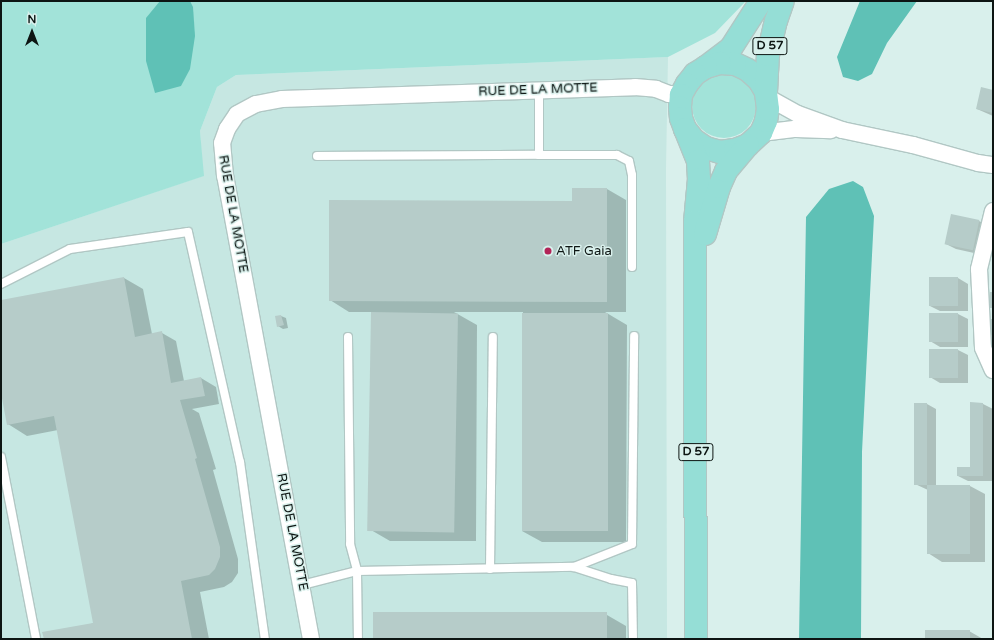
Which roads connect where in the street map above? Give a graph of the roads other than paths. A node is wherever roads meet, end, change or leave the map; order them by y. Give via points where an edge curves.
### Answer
1 (761, 1) edge
2 (783, 1) edge
3 (706, 67) junction
4 (539, 90) junction
5 (767, 94) junction
6 (681, 95) junction
7 (685, 129) junction
8 (842, 130) junction
9 (754, 139) junction
10 (539, 155) junction
11 (318, 156) dead end
12 (993, 165) edge
13 (993, 211) edge
14 (696, 264) junction
15 (632, 267) dead end
16 (1, 284) edge
17 (634, 336) dead end
18 (348, 337) dead end
19 (493, 337) dead end
20 (993, 370) edge
21 (1, 457) edge
22 (574, 567) junction
23 (490, 569) junction
24 (357, 570) junction
25 (302, 585) junction
26 (36, 639) edge
27 (265, 639) edge
28 (311, 639) edge
29 (358, 639) edge
30 (633, 639) edge
31 (696, 639) edge

1 - 3 main road, D 57 via 731,48
2 - 5 main road, D 57 via 768,55
3 - 5 main road via 720,63 734,64 748,70
3 - 6 main road via 691,79
4 - 6 street, RUE DE LA MOTTE via 635,87
4 - 10 lane
4 - 25 street, RUE DE LA MOTTE via 282,99 256,104 237,114 227,130 222,143 225,176
5 - 8 street via 798,114
5 - 9 main road via 767,115
6 - 7 main road via 680,112
7 - 9 main road via 694,140 706,148 720,152 735,150
7 - 14 main road, D 57 via 698,161
8 - 9 street via 796,130
8 - 12 street
9 - 14 main road, D 57 via 726,171 718,187
10 - 11 lane
10 - 15 lane via 617,155 629,161 632,175
13 - 20 street via 979,269 983,348
14 - 31 main road, D 57
16 - 27 lane via 70,249 188,232 240,462
17 - 22 lane via 632,544
18 - 24 lane via 350,544
19 - 23 lane
21 - 26 lane
22 - 23 lane
22 - 30 lane via 632,583
23 - 24 lane
24 - 25 lane
24 - 29 lane
25 - 28 street, RUE DE LA MOTTE

